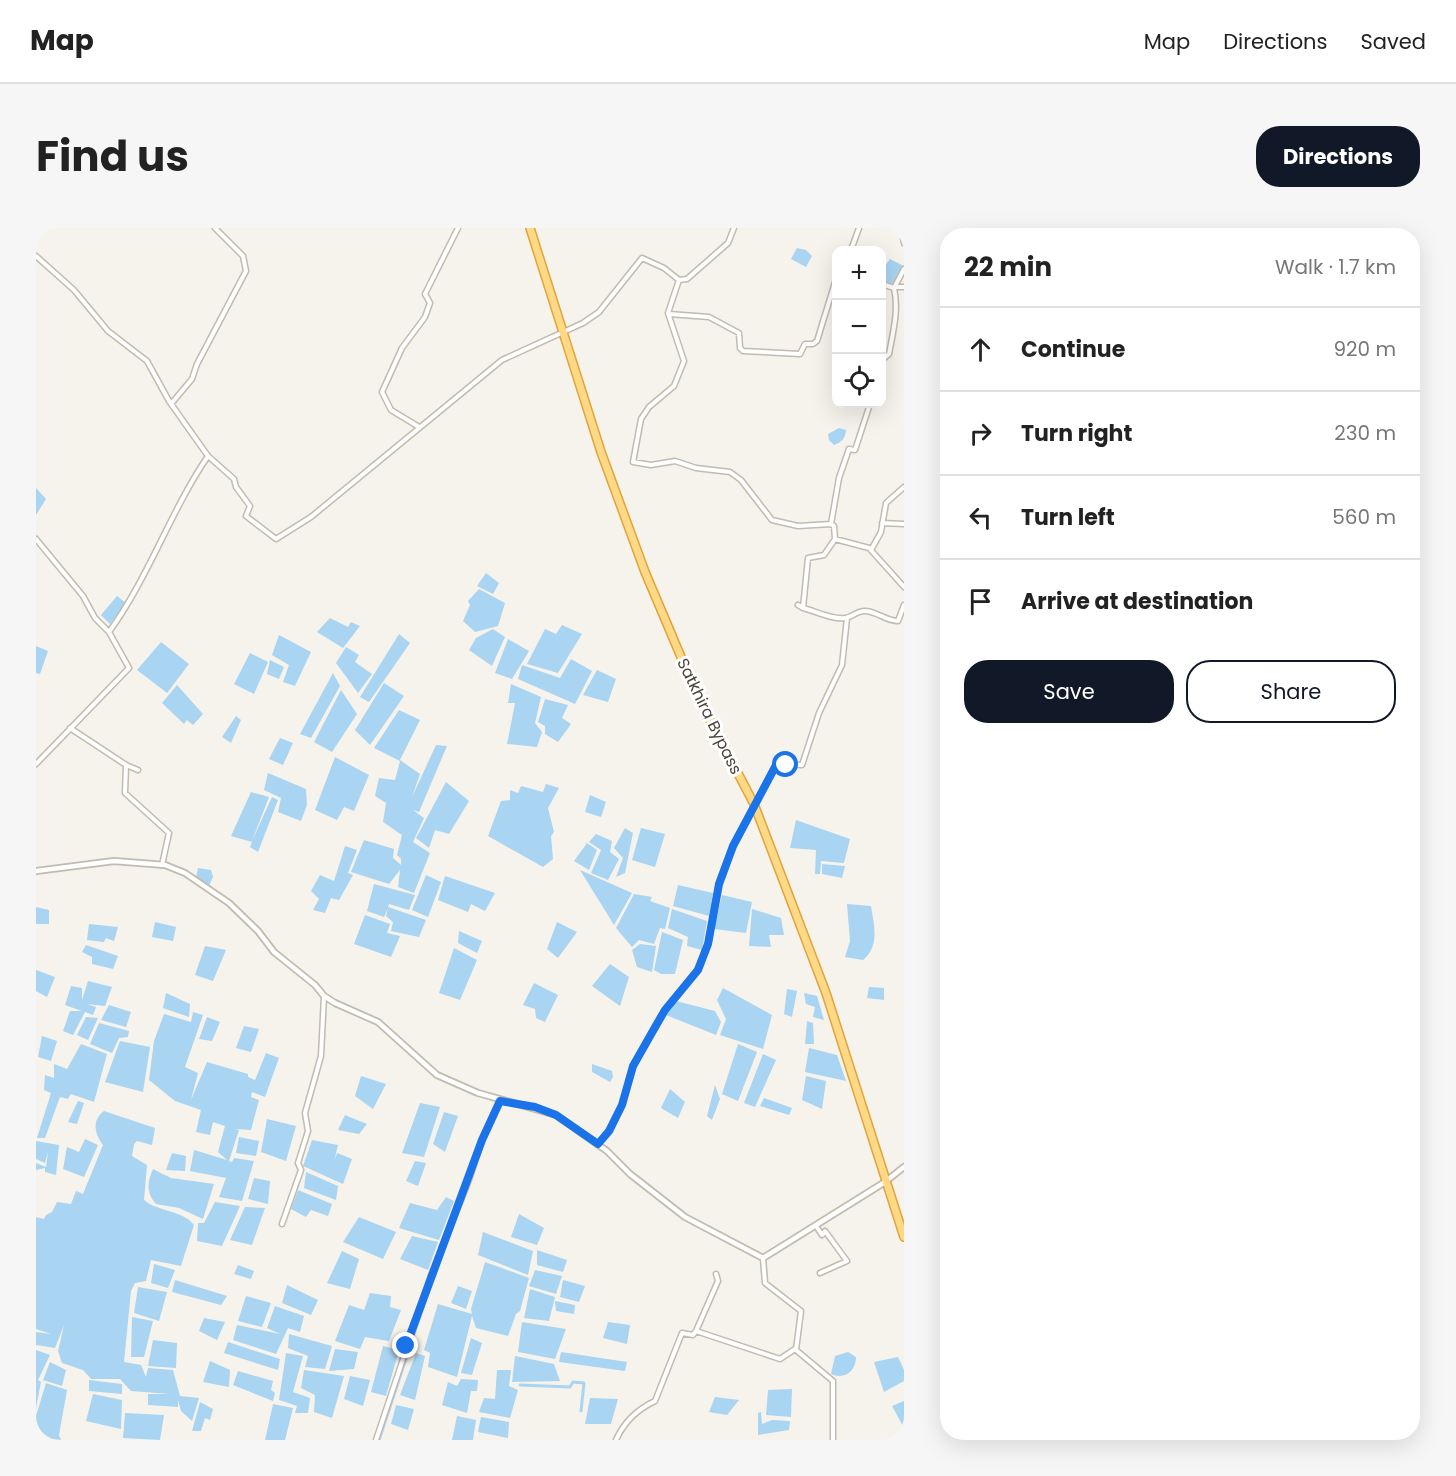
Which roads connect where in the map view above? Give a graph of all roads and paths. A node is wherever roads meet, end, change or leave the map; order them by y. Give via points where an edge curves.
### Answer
1 (215, 228) edge
2 (458, 228) edge
3 (530, 228) edge
4 (734, 228) edge
5 (859, 228) edge
6 (901, 228) edge
7 (904, 243) edge
8 (852, 246) edge
9 (36, 256) edge
10 (904, 269) edge
11 (679, 280) junction
12 (886, 285) edge
13 (904, 287) edge
14 (895, 288) junction
15 (832, 294) edge
16 (668, 313) junction
17 (563, 331) junction
18 (886, 357) edge
19 (171, 404) junction
20 (869, 408) edge
21 (419, 427) junction
22 (208, 456) junction
23 (904, 487) edge
24 (882, 523) junction
25 (831, 524) junction
26 (904, 524) edge
27 (36, 539) edge
28 (835, 539) junction
29 (871, 550) junction
30 (904, 587) edge
31 (798, 605) dead end
32 (904, 605) edge
33 (803, 608) junction
34 (847, 618) junction
35 (109, 632) junction
36 (70, 728) junction
37 (36, 764) edge
38 (126, 765) junction
39 (138, 770) dead end
40 (754, 804) junction
41 (162, 865) junction
42 (36, 871) edge
43 (324, 996) junction
44 (500, 1101) junction
45 (598, 1144) junction
46 (904, 1167) edge
47 (885, 1182) junction
48 (282, 1224) dead end
49 (816, 1226) junction
50 (904, 1237) edge
51 (763, 1258) junction
52 (820, 1273) dead end
53 (716, 1274) dead end
54 (696, 1331) junction
55 (795, 1348) junction
56 (376, 1440) edge
57 (616, 1440) edge
58 (833, 1440) edge

1 - 19 street via 243,256 246,271 192,379
2 - 21 street via 425,294 430,303 425,316 402,348 382,392 391,410
3 - 17 highway, Satkhira Bypass
4 - 11 street via 728,243 702,269
5 - 8 street
6 - 7 street
9 - 19 street via 74,290 108,330 147,361
10 - 14 street
11 - 16 street
11 - 17 street via 642,258 599,312
12 - 14 street
13 - 14 street
14 - 18 street via 896,320
15 - 16 street via 817,341 805,344 800,354 742,351 739,333 723,324 708,317
16 - 25 street via 684,360 674,386 640,419 633,462 651,465 675,460 696,468 730,472 741,480 772,520 798,526
17 - 21 street via 502,360
17 - 40 highway, Satkhira Bypass via 600,452 645,572 698,697
19 - 22 street
20 - 25 street via 855,450 849,449 838,478
21 - 22 street via 311,517 276,539 246,516 250,506 234,479
22 - 35 street via 186,490 139,587
23 - 24 street via 886,503
24 - 26 street
24 - 29 street
25 - 28 street
27 - 35 street
28 - 29 street
28 - 33 street via 824,555 808,558
29 - 30 street
31 - 33 street
32 - 34 street via 898,621 860,610
33 - 34 street
34 - 40 street via 842,665 819,712 802,765 777,764
35 - 36 street via 129,668
36 - 37 street
36 - 38 street
38 - 39 street
38 - 41 street via 125,793 168,833
40 - 45 street via 726,866 700,964 633,1066 622,1105
40 - 47 highway, Satkhira Bypass via 826,993
41 - 42 street via 106,861
41 - 43 street via 185,873 222,897 274,952
43 - 44 street via 378,1022 437,1075
43 - 48 street via 321,1056 305,1113 308,1131 298,1163 301,1170
44 - 45 street via 556,1115
44 - 56 street via 431,1275
45 - 51 street via 685,1217
46 - 47 street
47 - 49 street
47 - 50 highway, Satkhira Bypass
49 - 51 street
49 - 52 street via 822,1234 825,1231 847,1261
51 - 55 street via 765,1283 801,1311
53 - 54 street via 718,1281
54 - 55 street via 780,1359
54 - 57 street via 693,1335 682,1333 655,1401 627,1421
55 - 58 street via 833,1381

